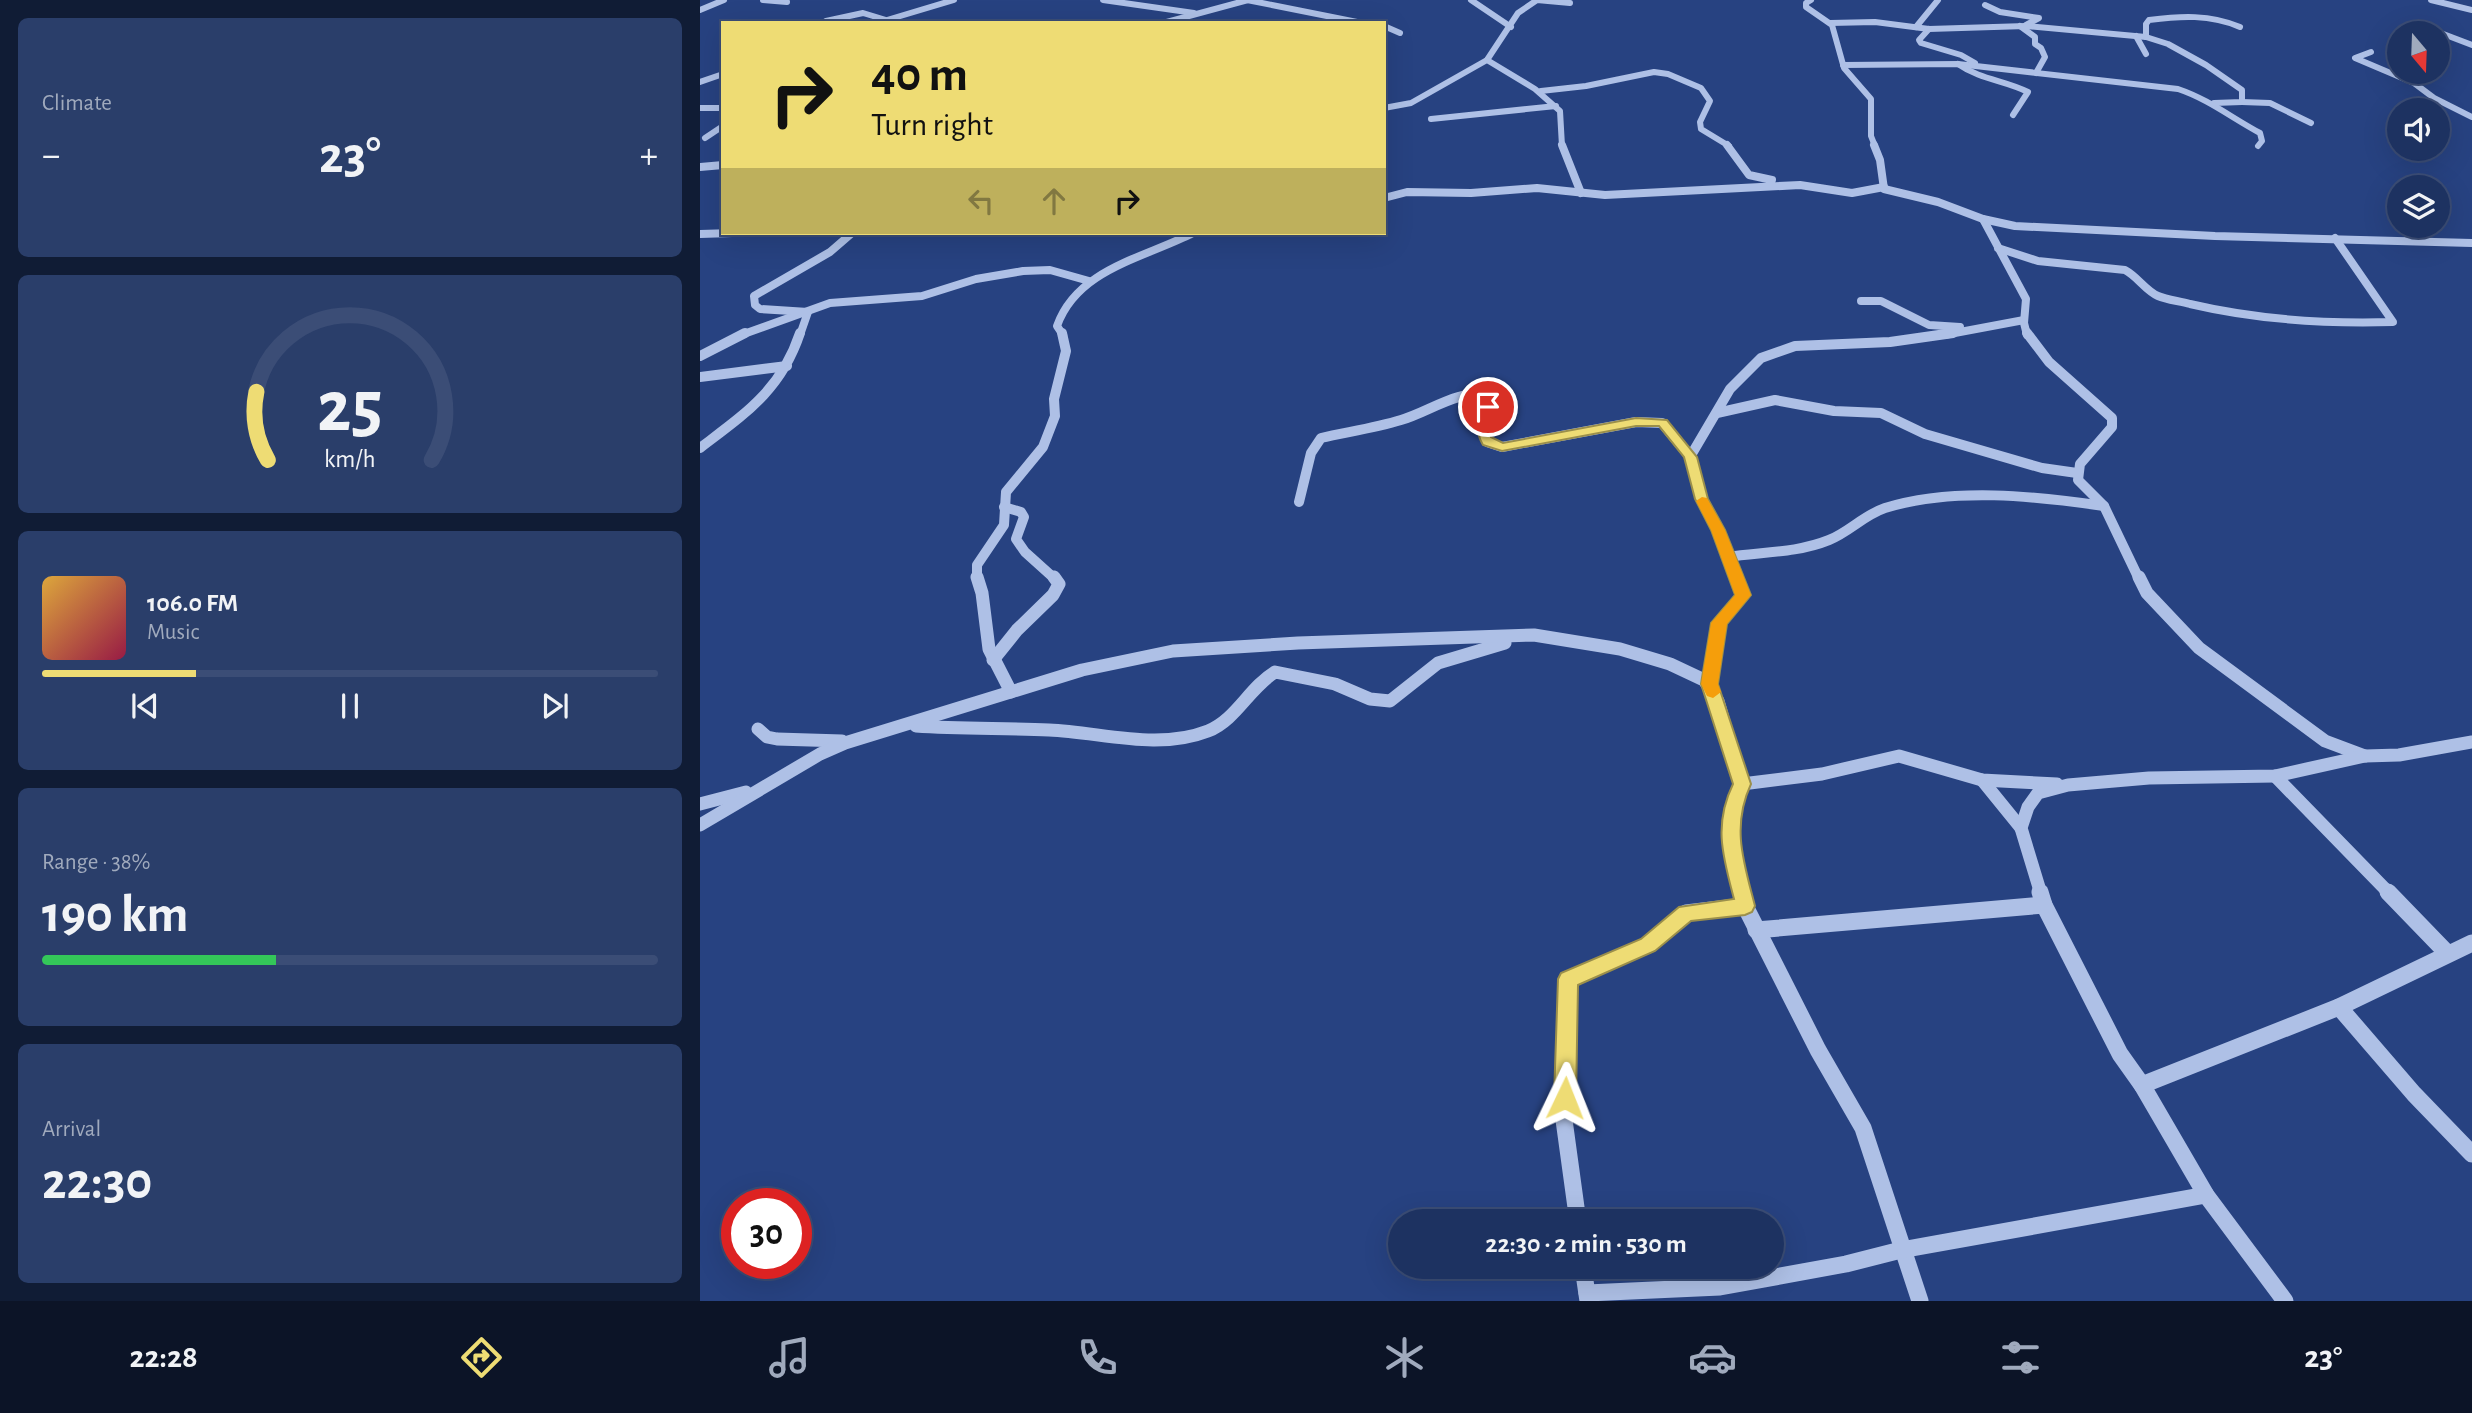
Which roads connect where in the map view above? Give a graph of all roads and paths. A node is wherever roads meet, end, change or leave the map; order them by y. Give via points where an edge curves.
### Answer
1 (724, 0) edge
2 (763, 0) edge
3 (954, 0) edge
4 (1103, 0) edge
5 (1153, 0) edge
6 (1248, 0) edge
7 (1471, 0) edge
8 (1811, 0) edge
9 (1938, 0) edge
10 (2431, 0) edge
11 (787, 2) dead end
12 (1570, 3) dead end
13 (1985, 5) dead end
14 (1141, 6) junction
15 (700, 10) edge
16 (2472, 10) edge
17 (1194, 13) junction
18 (886, 20) joint
19 (826, 21) edge
20 (1169, 21) edge
21 (1351, 21) edge
22 (1830, 23) junction
23 (2023, 26) junction
24 (1386, 27) edge
25 (1511, 27) junction
26 (1916, 27) junction
27 (2240, 27) dead end
28 (1928, 29) junction
29 (1400, 33) dead end
30 (2136, 36) junction
31 (2146, 37) junction
32 (2450, 37) edge
33 (2472, 45) edge
34 (2371, 52) dead end
35 (2146, 54) dead end
36 (1487, 60) junction
37 (1958, 64) junction
38 (1843, 65) junction
39 (1978, 65) junction
40 (2036, 73) junction
41 (721, 75) edge
42 (712, 77) junction
43 (721, 79) edge
44 (700, 82) edge
45 (1541, 91) junction
46 (2242, 102) junction
47 (2214, 103) junction
48 (1556, 106) junction
49 (700, 108) edge
50 (721, 108) edge
51 (1386, 108) edge
52 (2013, 116) dead end
53 (2472, 117) edge
54 (1430, 119) dead end
55 (2311, 123) dead end
56 (721, 127) edge
57 (705, 138) dead end
58 (2259, 146) dead end
59 (721, 164) edge
60 (700, 167) edge
61 (1800, 185) junction
62 (1884, 187) junction
63 (1581, 193) junction
64 (1386, 197) edge
65 (1983, 219) junction
66 (2015, 226) junction
67 (721, 233) edge
68 (700, 234) edge
69 (850, 235) edge
70 (1190, 235) edge
71 (1991, 236) junction
72 (2334, 238) junction
73 (2472, 243) edge
74 (1998, 248) junction
75 (1090, 281) junction
76 (1861, 302) dead end
77 (760, 309) junction
78 (808, 312) junction
79 (2024, 320) junction
80 (1971, 328) junction
81 (736, 337) junction
82 (700, 356) edge
83 (787, 366) junction
84 (700, 377) edge
85 (1717, 412) junction
86 (700, 449) edge
87 (1690, 457) junction
88 (2077, 473) junction
89 (1299, 502) dead end
90 (2104, 506) junction
91 (1004, 507) junction
92 (1728, 557) junction
93 (1534, 635) junction
94 (993, 660) junction
95 (1709, 684) junction
96 (1011, 692) junction
97 (909, 725) junction
98 (758, 729) dead end
99 (850, 741) junction
100 (2325, 741) junction
101 (2472, 742) edge
102 (2365, 756) junction
103 (2336, 763) junction
104 (2275, 776) junction
105 (1982, 780) junction
106 (773, 783) junction
107 (1742, 784) junction
108 (2068, 785) junction
109 (700, 804) edge
110 (700, 825) edge
111 (2021, 828) junction
112 (2043, 905) junction
113 (1745, 906) junction
114 (1756, 930) junction
115 (2472, 943) edge
116 (2448, 954) junction
117 (2339, 1007) junction
118 (2142, 1085) junction
119 (2472, 1154) edge
120 (2206, 1195) junction
121 (1576, 1209) edge
122 (1901, 1250) junction
123 (1585, 1279) edge
124 (1587, 1297) edge
125 (1920, 1301) edge
126 (2285, 1301) edge

1 - 15 street
2 - 11 street
3 - 18 street
4 - 14 street
5 - 14 street
6 - 17 street
6 - 21 street
7 - 25 street
8 - 22 street via 1806,7
9 - 26 street
10 - 16 street
12 - 25 street via 1537,0 1518,13
13 - 23 street via 2039,18
14 - 17 street
17 - 20 street
18 - 19 street via 863,13
22 - 26 street
22 - 38 street
23 - 28 street
23 - 30 street
23 - 40 street via 2045,57
24 - 29 street
25 - 36 street
26 - 28 street
27 - 31 street via 2204,18 2149,20
28 - 39 street via 1919,42
30 - 31 street
30 - 35 street
31 - 46 street via 2212,68 2242,90
32 - 33 street
34 - 53 street via 2355,58 2414,83
36 - 45 street
36 - 51 street via 1411,103
37 - 38 street
37 - 39 street
37 - 52 street via 1970,74 2028,92
38 - 62 street via 1871,99 1870,131
39 - 40 street
40 - 47 street via 2178,89
41 - 42 street
42 - 43 street
42 - 44 street
45 - 48 street
45 - 61 street via 1647,72 1668,74 1701,88 1710,102 1699,126 1726,143 1749,176
46 - 47 street
46 - 55 street via 2278,104
47 - 58 street via 2260,133
48 - 54 street
48 - 63 street via 1563,116 1561,142 1567,163
49 - 50 street
56 - 57 street
59 - 60 street
61 - 62 street via 1852,193
61 - 63 street
62 - 65 street
63 - 64 street via 1537,188 1407,192
65 - 66 street
65 - 71 street
66 - 71 street
66 - 72 street
67 - 68 street
69 - 77 street via 800,271 759,291 753,300
70 - 75 street
71 - 74 street
72 - 73 street
72 - 74 street via 2393,323 2221,311 2158,296 2125,270 2038,261
74 - 79 street via 2026,299
75 - 78 street via 1050,270 1023,271 976,279 922,296 840,302
75 - 91 street via 1063,305 1058,316 1066,351 1054,399 1055,416 1043,447 1006,492
76 - 80 street via 1890,304 1929,325
77 - 78 street
77 - 81 street
78 - 81 street
78 - 83 street
79 - 80 street
79 - 88 street via 2027,333 2046,359 2112,418 2112,427
80 - 85 street via 1908,341 1780,349 1745,371
81 - 82 street
83 - 84 street
83 - 86 street
85 - 87 street
85 - 88 street via 1775,400 1881,414 1925,434 2042,468
87 - 89 street via 1662,423 1650,421 1494,445 1487,442 1483,422 1491,399 1478,393 1388,425 1321,438 1311,453
87 - 92 street via 1702,499
88 - 90 street via 2078,480
90 - 92 street via 2024,498 1904,504 1882,509 1828,540
90 - 100 street via 2147,593 2199,648
91 - 94 street via 1004,525 977,565 976,574
91 - 94 street via 1024,517 1016,539 1020,549 1059,584
92 - 95 street via 1743,595 1719,623
93 - 95 street via 1626,649 1693,673
93 - 96 street via 1187,650 1082,670
93 - 97 street via 1438,663 1391,701 1275,672 1250,688 1221,724 1176,738
94 - 96 street
95 - 107 street
96 - 97 street
97 - 99 street
98 - 99 street via 776,739
99 - 106 street
100 - 102 street
100 - 103 street
101 - 102 street
102 - 103 street
103 - 104 street
104 - 108 street
104 - 116 street
105 - 107 street via 1899,756 1822,774
105 - 108 street
105 - 111 street
106 - 109 street
106 - 110 street
107 - 113 street via 1732,804 1731,848
108 - 111 street via 2038,793
111 - 112 street
112 - 114 street
112 - 118 street via 2120,1054
113 - 114 street
113 - 121 street via 1686,914 1648,945 1568,979 1564,1120
114 - 122 street via 1863,1128
115 - 116 street
116 - 117 street
117 - 118 street
117 - 119 street
118 - 120 street
120 - 122 street
120 - 126 street
122 - 124 street via 1720,1287
122 - 125 street
123 - 124 street

